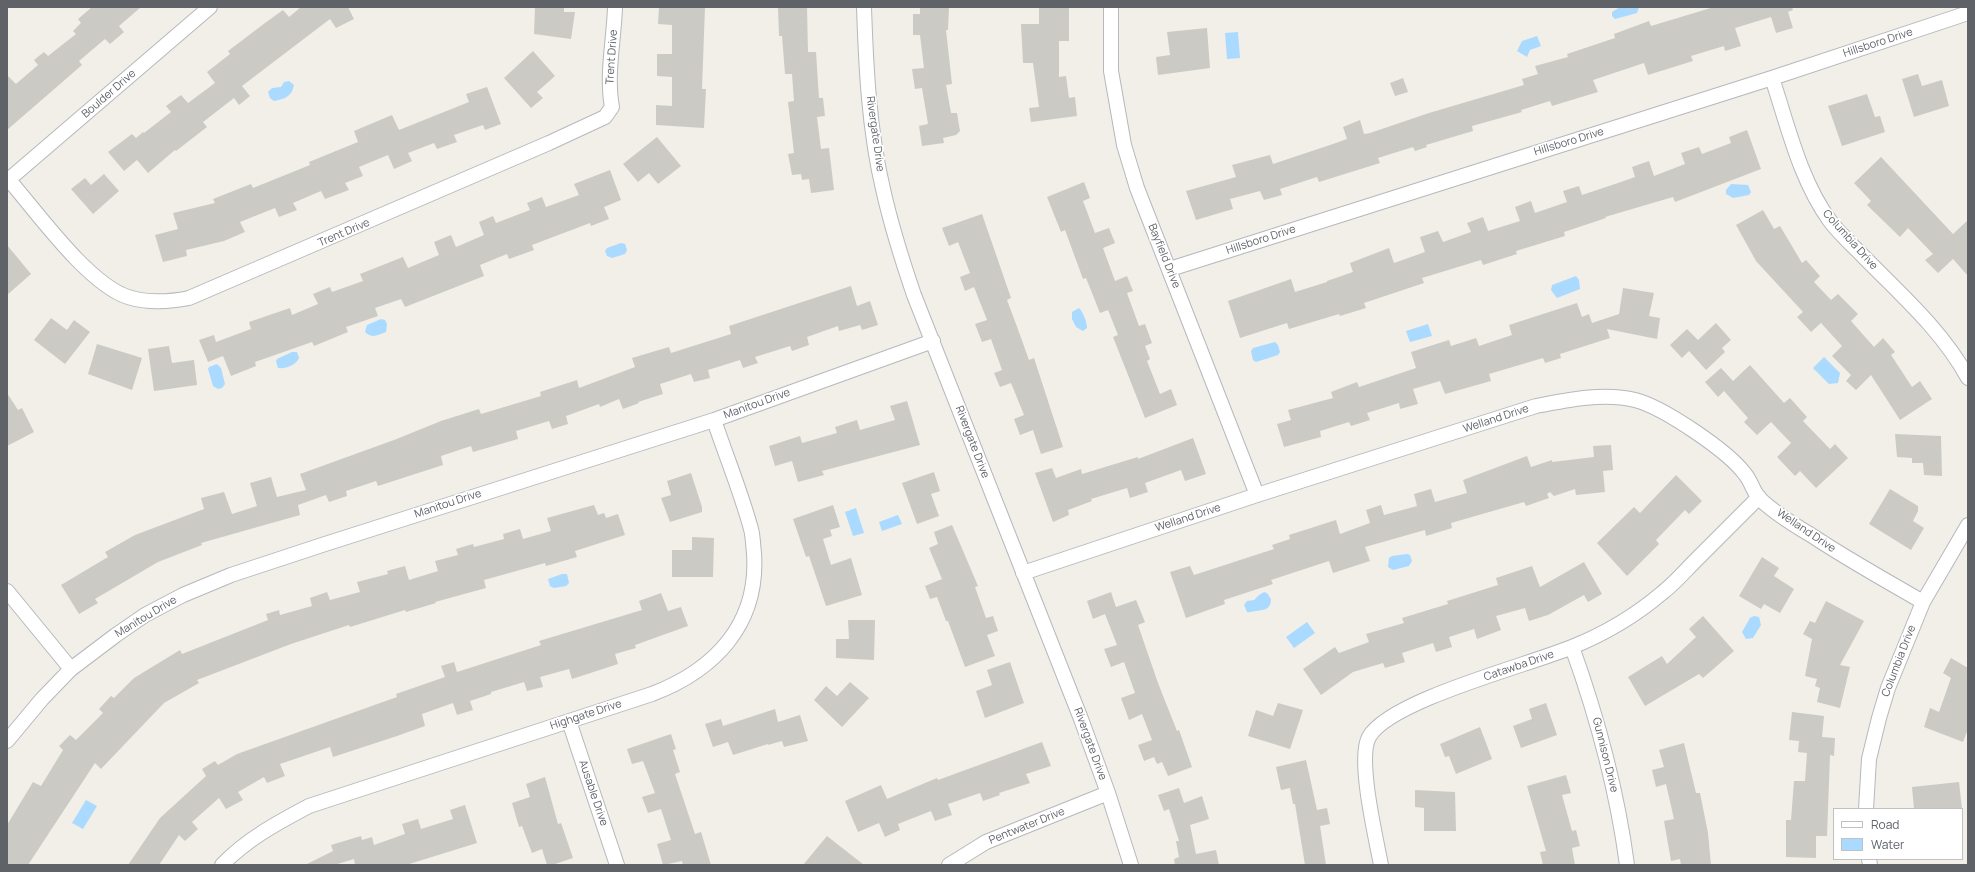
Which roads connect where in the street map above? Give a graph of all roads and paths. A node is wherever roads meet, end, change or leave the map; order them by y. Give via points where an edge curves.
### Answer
1 (210, 7) edge
2 (615, 7) edge
3 (864, 7) edge
4 (1111, 7) edge
5 (1968, 13) edge
6 (1772, 78) junction
7 (8, 180) edge
8 (1170, 269) junction
9 (933, 341) junction
10 (1968, 378) edge
11 (714, 420) junction
12 (1257, 495) junction
13 (1759, 497) junction
14 (1968, 525) edge
15 (1023, 573) junction
16 (7, 591) edge
17 (1923, 602) junction
18 (1572, 648) junction
19 (72, 669) junction
20 (569, 721) junction
21 (7, 741) edge
22 (1108, 793) junction
23 (1866, 808) edge
24 (222, 865) edge
25 (617, 865) edge
26 (949, 865) edge
27 (1131, 865) edge
28 (1381, 865) edge
29 (1627, 865) edge

1 - 7 street, Boulder Drive
2 - 7 street, Trent Drive via 610,96 612,107 605,117 189,298 151,301 128,297 105,285 66,247
3 - 9 street, Rivergate Drive via 870,108 882,188 896,242
4 - 8 street, Bayfield Drive via 1111,71 1124,145
5 - 6 street, Hillsboro Drive
6 - 8 street, Hillsboro Drive
6 - 10 street, Columbia Drive via 1803,172 1818,203 1831,222 1941,338
8 - 12 street, Bayfield Drive
9 - 11 street, Manitou Drive
9 - 15 street, Rivergate Drive
11 - 19 street, Manitou Drive via 231,575 183,594 145,615
11 - 20 street, Highgate Drive via 752,530 754,583 738,626 725,646 705,666 675,685
12 - 13 street, Welland Drive via 1536,406 1591,398 1635,400 1671,417 1698,434 1745,474
12 - 15 street, Welland Drive
13 - 17 street, Welland Drive via 1794,525
13 - 18 street, Catawba Drive via 1663,593 1613,628
14 - 17 street, Columbia Drive
15 - 22 street, Rivergate Drive
16 - 19 street
17 - 23 street, Columbia Drive via 1888,688 1879,718 1870,759
18 - 28 street, Catawba Drive via 1439,694 1379,724 1368,738 1365,774
18 - 29 street, Gunnison Drive via 1591,700 1604,751
19 - 21 street, Manitou Drive
20 - 24 street, Highgate Drive via 309,806 257,835
20 - 25 street, Ausable Drive
22 - 26 street, Pentwater Drive via 986,842
22 - 27 street, Rivergate Drive

